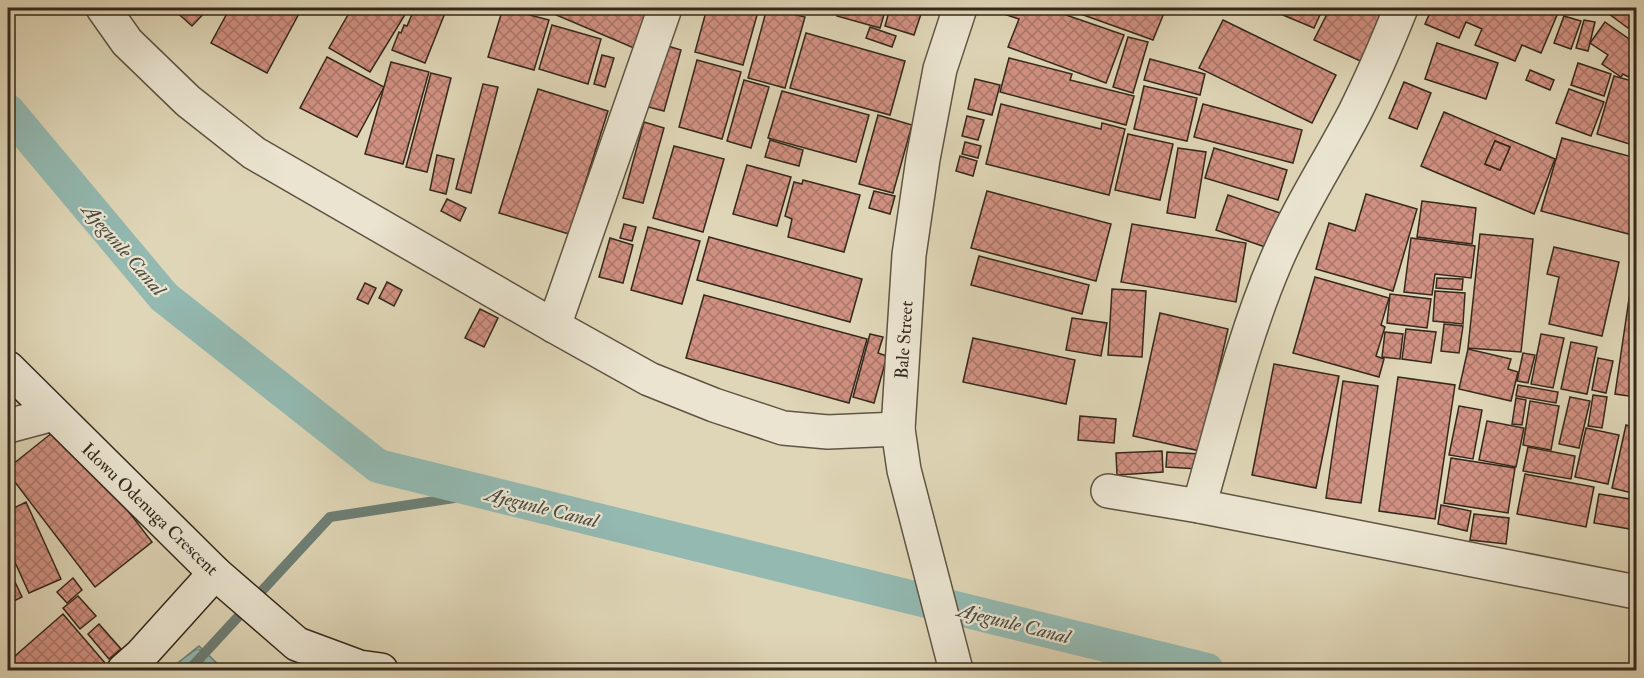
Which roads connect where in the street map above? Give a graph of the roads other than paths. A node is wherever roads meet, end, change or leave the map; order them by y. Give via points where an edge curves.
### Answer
1 (103, 8) edge
2 (665, 8) edge
3 (960, 8) edge
4 (1401, 8) edge
5 (554, 326) junction
6 (8, 368) edge
7 (53, 414) junction
8 (8, 426) edge
9 (898, 429) junction
10 (1108, 490) dead end
11 (1200, 506) junction
12 (215, 573) junction
13 (1636, 592) edge
14 (365, 669) edge
15 (124, 670) edge
16 (956, 670) edge

1 - 5 street via 127,42 188,101 254,153
2 - 5 street
3 - 9 street, Bale Street via 940,69 923,159 909,255
4 - 11 street via 1354,112 1308,193 1276,261 1252,322
5 - 9 street via 649,379 783,428 828,432
6 - 7 street, Idowu Odenuga Crescent
7 - 8 street
7 - 12 street, Idowu Odenuga Crescent
9 - 16 street, Bale Street via 904,470
10 - 11 street
11 - 13 street
12 - 14 street, Idowu Odenuga Crescent via 297,644
12 - 15 street

